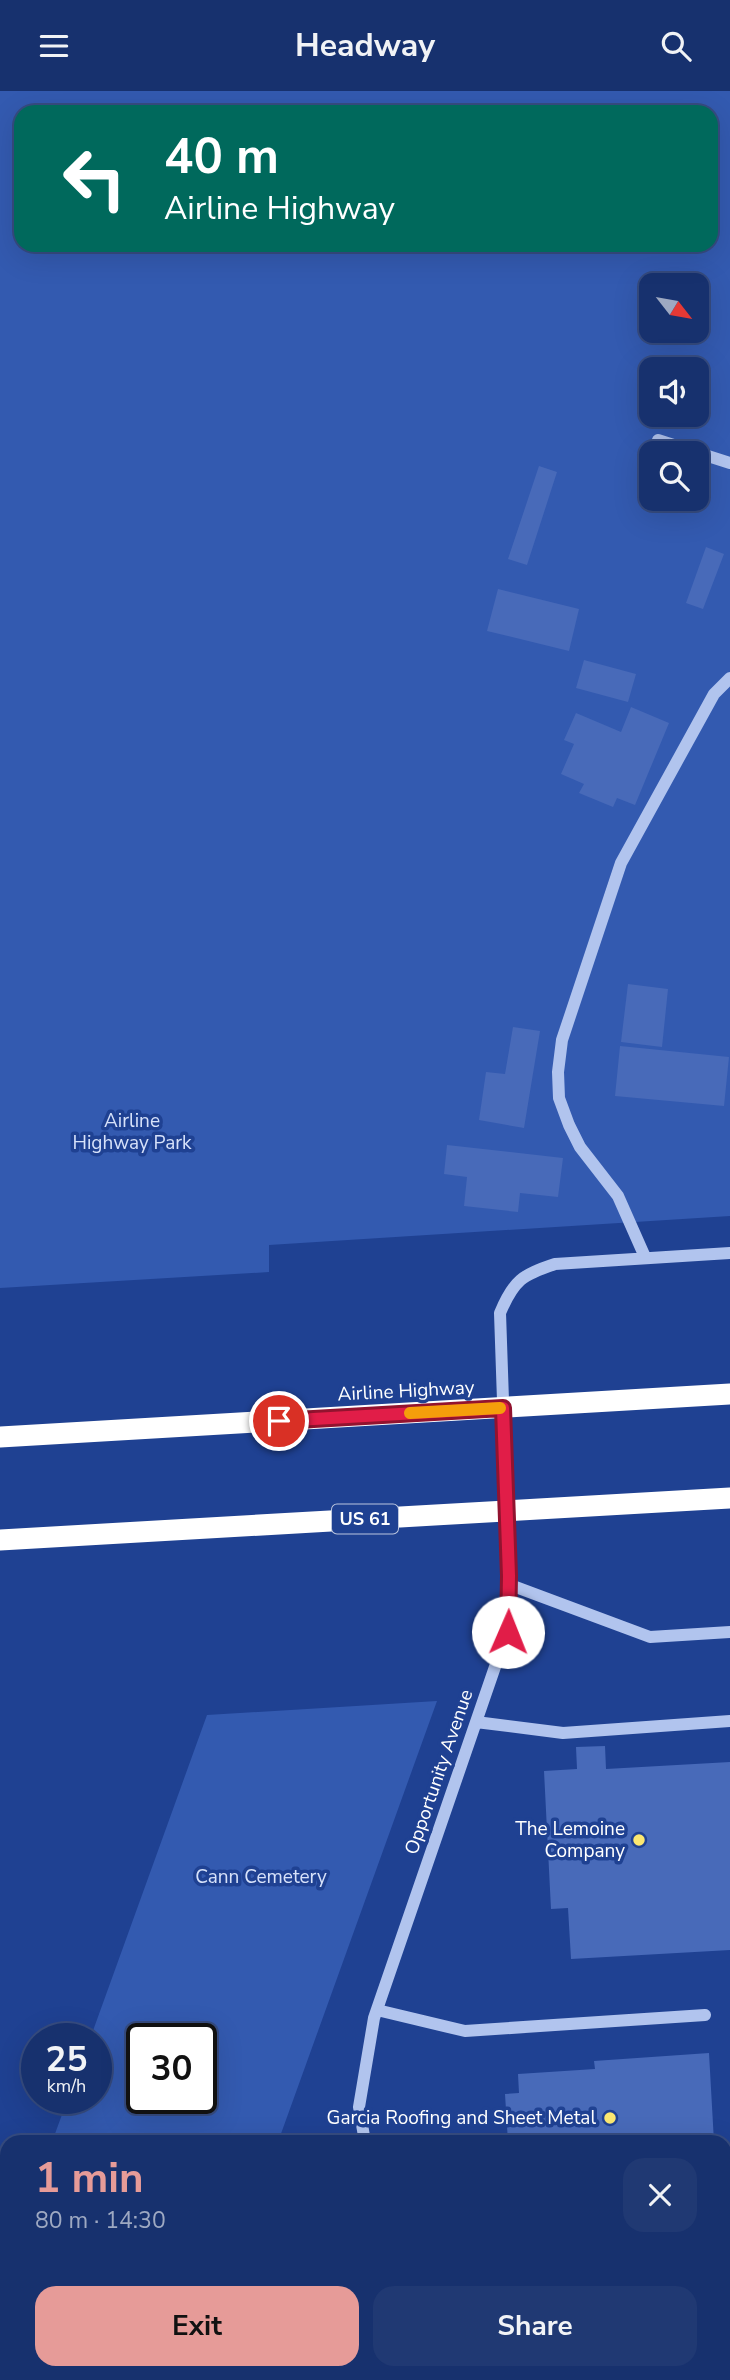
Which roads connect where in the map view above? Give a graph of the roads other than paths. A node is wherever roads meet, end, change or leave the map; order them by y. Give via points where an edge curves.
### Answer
1 (658, 440) dead end
2 (730, 463) edge
3 (730, 678) edge
4 (730, 1253) edge
5 (645, 1257) junction
6 (730, 1394) edge
7 (503, 1408) junction
8 (0, 1437) edge
9 (730, 1498) edge
10 (505, 1511) junction
11 (0, 1540) edge
12 (508, 1584) junction
13 (730, 1632) edge
14 (730, 1721) edge
15 (476, 1722) junction
16 (377, 2010) junction
17 (705, 2015) dead end
18 (364, 2135) edge

1 - 2 street
3 - 5 street via 713,694 621,863 562,1040 559,1098 580,1147 618,1196
4 - 5 street, Opportunity Avenue
5 - 7 street, Opportunity Avenue via 555,1264 529,1273 510,1290 500,1313
6 - 7 highway, Airline Highway
7 - 8 highway, Airline Highway
7 - 10 street, Opportunity Avenue
9 - 10 highway, US 61
10 - 11 highway, US 61
10 - 12 street, Opportunity Avenue
12 - 13 street via 650,1637
12 - 15 street, Opportunity Avenue via 508,1632
14 - 15 street via 563,1733
15 - 16 street, Opportunity Avenue
16 - 17 street via 465,2031
16 - 18 street, Opportunity Avenue via 359,2107

